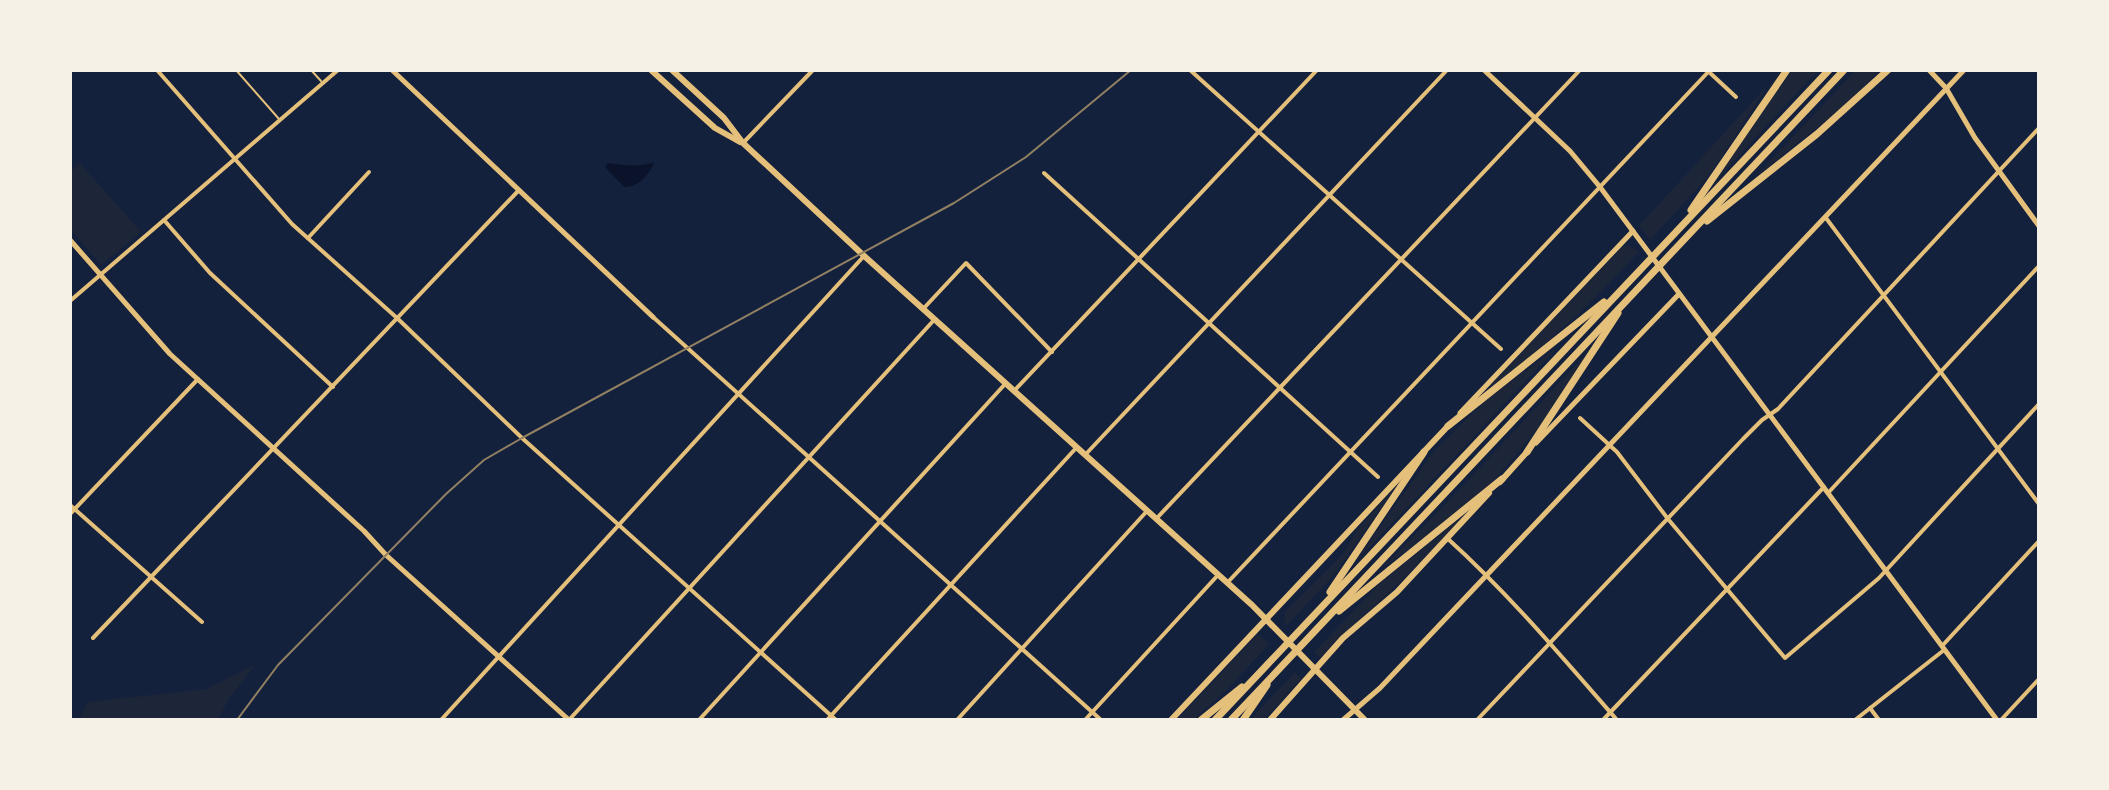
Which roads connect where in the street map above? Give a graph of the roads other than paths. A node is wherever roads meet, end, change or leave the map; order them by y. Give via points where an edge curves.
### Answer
1 (157, 70) edge
2 (236, 70) edge
3 (311, 70) edge
4 (338, 70) edge
5 (392, 70) edge
6 (651, 70) edge
7 (674, 70) edge
8 (813, 70) edge
9 (1190, 70) edge
10 (1317, 70) edge
11 (1447, 70) edge
12 (1484, 70) edge
13 (1580, 70) edge
14 (1709, 70) edge
15 (1787, 70) edge
16 (1829, 70) edge
17 (1844, 70) edge
18 (1888, 70) edge
19 (1929, 70) edge
20 (1964, 70) edge
21 (323, 83) junction
22 (1946, 88) junction
23 (1736, 97) dead end
24 (1535, 117) junction
25 (280, 120) junction
26 (2039, 128) edge
27 (1260, 132) junction
28 (743, 143) junction
29 (234, 160) junction
30 (1999, 171) junction
31 (369, 172) dead end
32 (1044, 173) dead end
33 (1600, 187) junction
34 (519, 190) junction
35 (1331, 195) junction
36 (1826, 218) junction
37 (164, 220) junction
38 (2039, 226) edge
39 (1633, 231) junction
40 (1676, 232) junction
41 (308, 238) junction
42 (70, 240) edge
43 (1684, 240) junction
44 (864, 256) junction
45 (1402, 259) junction
46 (1139, 260) junction
47 (2039, 266) edge
48 (100, 275) junction
49 (1627, 283) junction
50 (1679, 293) junction
51 (1884, 296) junction
52 (70, 301) edge
53 (1620, 308) junction
54 (922, 309) junction
55 (653, 317) joint
56 (397, 318) junction
57 (934, 320) junction
58 (1208, 323) junction
59 (1472, 323) junction
60 (1712, 338) junction
61 (1501, 349) dead end
62 (1052, 352) junction
63 (1941, 372) junction
64 (198, 379) junction
65 (1006, 383) junction
66 (333, 387) junction
67 (1280, 388) junction
68 (1014, 391) junction
69 (739, 393) junction
70 (2039, 404) edge
71 (1769, 415) junction
72 (1580, 418) dead end
73 (1448, 426) junction
74 (1610, 446) junction
75 (274, 447) junction
76 (1077, 447) junction
77 (1998, 448) junction
78 (1350, 451) junction
79 (1424, 452) junction
80 (1527, 452) junction
81 (1085, 455) junction
82 (809, 457) junction
83 (1378, 477) dead end
84 (1502, 479) junction
85 (1826, 490) junction
86 (2039, 504) edge
87 (72, 507) edge
88 (1147, 511) junction
89 (70, 514) edge
90 (1156, 519) junction
91 (1668, 519) junction
92 (880, 520) junction
93 (619, 524) junction
94 (1447, 538) junction
95 (2039, 541) edge
96 (1885, 570) junction
97 (1218, 575) junction
98 (1488, 575) junction
99 (150, 576) junction
100 (1228, 582) junction
101 (951, 585) junction
102 (689, 588) junction
103 (1727, 589) junction
104 (1312, 617) junction
105 (1265, 618) junction
106 (202, 622) dead end
107 (1324, 622) junction
108 (93, 638) dead end
109 (1551, 642) junction
110 (1022, 648) junction
111 (1944, 648) junction
112 (761, 652) junction
113 (498, 656) junction
114 (1265, 667) junction
115 (1316, 670) junction
116 (1272, 676) junction
117 (2039, 679) edge
118 (1870, 708) junction
119 (1355, 710) junction
120 (1093, 712) junction
121 (1610, 713) junction
122 (831, 719) edge
123 (441, 720) edge
124 (569, 720) edge
125 (699, 720) edge
126 (957, 720) edge
127 (1085, 720) edge
128 (1101, 720) edge
129 (1171, 720) edge
130 (1201, 720) edge
131 (1215, 720) edge
132 (1231, 720) edge
133 (1243, 720) edge
134 (1270, 720) edge
135 (1343, 720) edge
136 (1365, 720) edge
137 (1477, 720) edge
138 (1603, 720) edge
139 (1617, 720) edge
140 (1855, 720) edge
141 (1879, 720) edge
142 (1999, 720) edge

1 - 29 street
2 - 25 lane
3 - 21 lane
4 - 21 street
5 - 34 street
6 - 28 main road via 715,128
7 - 28 main road
8 - 28 street
9 - 27 street
10 - 27 street
11 - 35 street
12 - 24 street
13 - 24 street
14 - 23 street
14 - 33 street
15 - 40 highway
16 - 40 highway
17 - 43 highway
18 - 43 highway
19 - 22 street
20 - 22 street
21 - 25 street
22 - 30 street
22 - 36 street
24 - 33 street
24 - 45 street
25 - 29 street
26 - 30 street
27 - 35 street
27 - 46 street
28 - 44 main road
29 - 37 street
29 - 41 street
30 - 38 street
30 - 51 street
31 - 41 street
32 - 46 street
33 - 39 street
33 - 59 street
34 - 55 street
34 - 56 street
35 - 45 street
35 - 58 street
36 - 51 street
36 - 60 street
37 - 48 street
37 - 66 street via 210,273
39 - 50 street
39 - 73 street
40 - 49 highway
41 - 56 street
42 - 48 street
43 - 53 highway
44 - 54 main road
44 - 69 street
45 - 59 street
45 - 67 street
46 - 58 street
46 - 62 street
47 - 63 street
48 - 52 street
48 - 64 street via 163,348
49 - 73 highway
49 - 104 highway
50 - 60 street
50 - 80 street
51 - 63 street
51 - 71 street
53 - 80 highway
53 - 107 highway
54 - 57 main road
54 - 62 street via 966,263
55 - 69 street
56 - 66 street
56 - 93 street
57 - 65 main road
57 - 82 street
58 - 67 street
58 - 81 street
59 - 61 street
59 - 78 street
60 - 71 street
60 - 74 street
62 - 68 street
63 - 77 street
63 - 85 street
64 - 75 street
64 - 87 street
65 - 68 main road
65 - 92 street
66 - 75 street
67 - 78 street
67 - 90 street
68 - 76 main road
69 - 82 street
69 - 93 street
70 - 77 street
71 - 85 street
71 - 91 street
72 - 74 street
73 - 79 main road
74 - 91 street
74 - 98 street
75 - 99 street
75 - 113 street
76 - 81 main road
76 - 101 street
77 - 86 street
77 - 96 street
78 - 83 street
78 - 100 street
79 - 104 highway
79 - 105 main road
80 - 84 main road
81 - 88 main road
82 - 92 street
82 - 102 street
84 - 94 main road
84 - 107 highway
85 - 96 street
85 - 103 street
87 - 89 street
87 - 99 street
88 - 90 main road
88 - 110 street
90 - 97 main road
91 - 103 street
91 - 109 street
92 - 101 street
92 - 112 street
93 - 102 street
93 - 113 street
94 - 98 street
94 - 115 main road
95 - 111 street
96 - 103 street via 1785,658
96 - 111 street
97 - 100 main road
97 - 120 street
98 - 109 street
98 - 119 street
99 - 106 street
99 - 108 street
100 - 105 main road
101 - 110 street
101 - 122 street
102 - 112 street
102 - 124 street
103 - 121 street
104 - 114 highway
105 - 115 main road
105 - 129 main road
107 - 116 highway
109 - 121 street
109 - 137 street
110 - 120 street
110 - 126 street
111 - 118 street
111 - 142 street
112 - 122 street
112 - 125 street
113 - 123 street
113 - 124 street
114 - 130 highway
114 - 131 highway
115 - 119 main road
115 - 134 main road
116 - 132 highway
116 - 133 highway
117 - 142 street
118 - 140 street
118 - 141 street
119 - 135 street
119 - 136 main road
120 - 127 street
120 - 128 street
121 - 138 street
121 - 139 street

